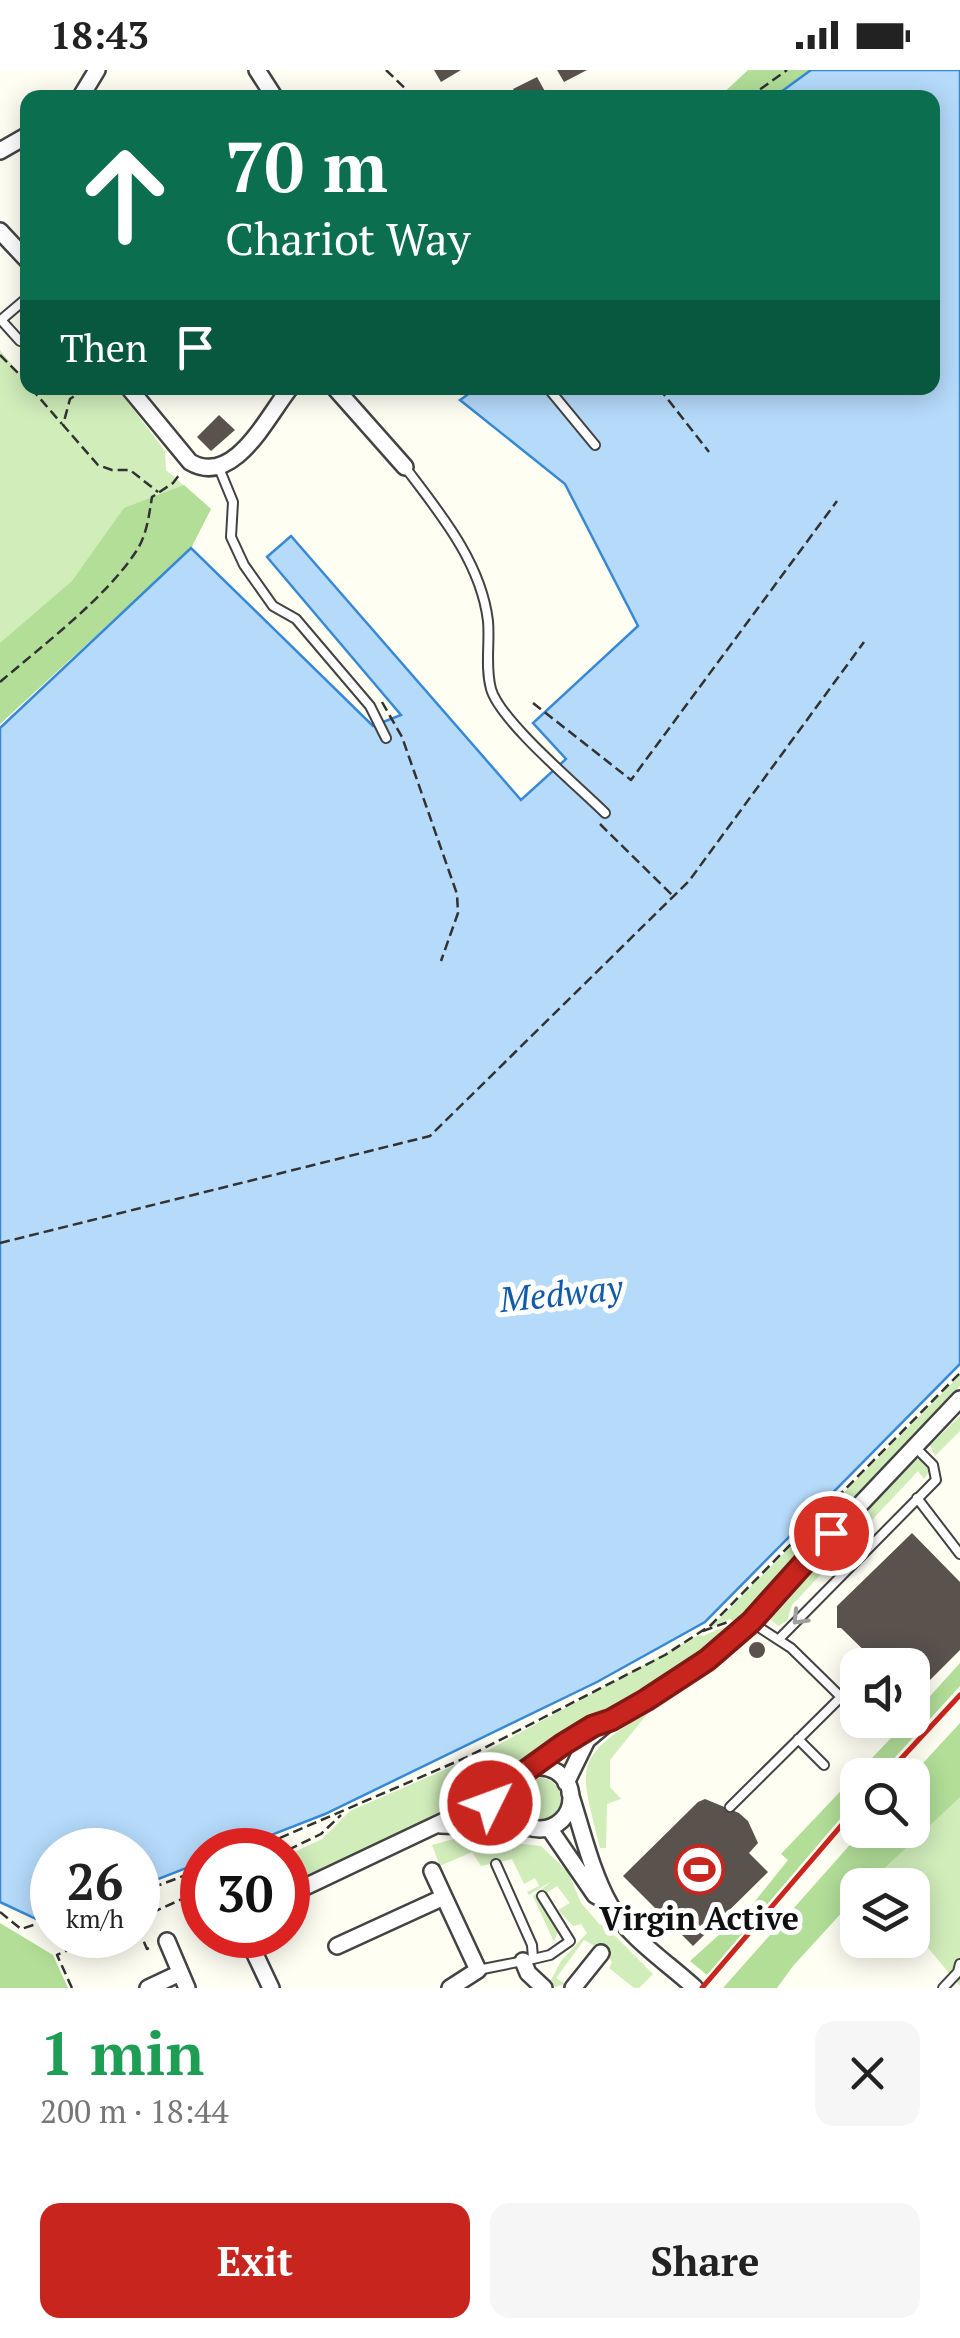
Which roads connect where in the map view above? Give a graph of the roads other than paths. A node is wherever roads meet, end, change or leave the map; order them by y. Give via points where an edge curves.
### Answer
1 (0, 231) edge
2 (20, 252) edge
3 (20, 304) edge
4 (20, 341) edge
5 (135, 395) edge
6 (285, 395) edge
7 (341, 395) edge
8 (554, 395) edge
9 (595, 444) dead end
10 (406, 466) joint
11 (219, 468) junction
12 (386, 738) dead end
13 (605, 813) dead end
14 (960, 1400) edge
15 (914, 1446) junction
16 (917, 1498) junction
17 (960, 1554) edge
18 (751, 1622) junction
19 (779, 1639) junction
20 (611, 1720) junction
21 (798, 1739) junction
22 (824, 1765) dead end
23 (521, 1775) junction
24 (568, 1788) junction
25 (730, 1807) dead end
26 (438, 1825) junction
27 (542, 1828) junction
28 (496, 1864) dead end
29 (432, 1871) dead end
30 (310, 1886) edge
31 (542, 1896) dead end
32 (444, 1897) junction
33 (609, 1904) junction
34 (166, 1941) road end
35 (337, 1946) dead end
36 (601, 1953) dead end
37 (256, 1958) edge
38 (528, 1960) junction
39 (960, 1964) edge
40 (478, 1970) junction
41 (183, 1981) edge
42 (148, 1988) edge
43 (270, 1988) edge
44 (450, 1988) edge
45 (544, 1988) edge
46 (573, 1988) edge
47 (695, 1988) edge
48 (943, 1988) edge

1 - 2 street
3 - 4 lane via 1,320
5 - 11 street via 190,462
6 - 11 street via 254,437
7 - 10 street
8 - 9 lane
10 - 13 lane via 474,572 488,619 492,691 500,705
11 - 12 lane via 233,502 230,537 244,565 273,606 296,619 370,706
14 - 15 street
15 - 16 lane via 937,1470
15 - 18 street
16 - 17 lane
16 -> 19 lane
18 - 19 lane
18 - 20 street via 707,1660
19 - 21 lane via 841,1696
20 - 23 street
20 - 24 street via 588,1740
21 - 22 lane
21 - 25 lane
23 - 24 street via 549,1769
23 - 26 street via 495,1800
23 - 27 street via 509,1794 511,1810 521,1823
24 - 27 street via 568,1811
24 - 33 street
26 - 27 street
26 - 30 street
27 - 33 street
28 - 38 lane via 532,1945
29 - 32 street
31 - 38 lane via 570,1942
32 - 35 street
32 - 40 street
33 - 47 street
34 - 41 street
36 - 46 street
37 - 43 street
38 - 40 lane
38 - 45 street via 528,1972
39 - 48 lane
40 - 44 street
41 - 42 street

